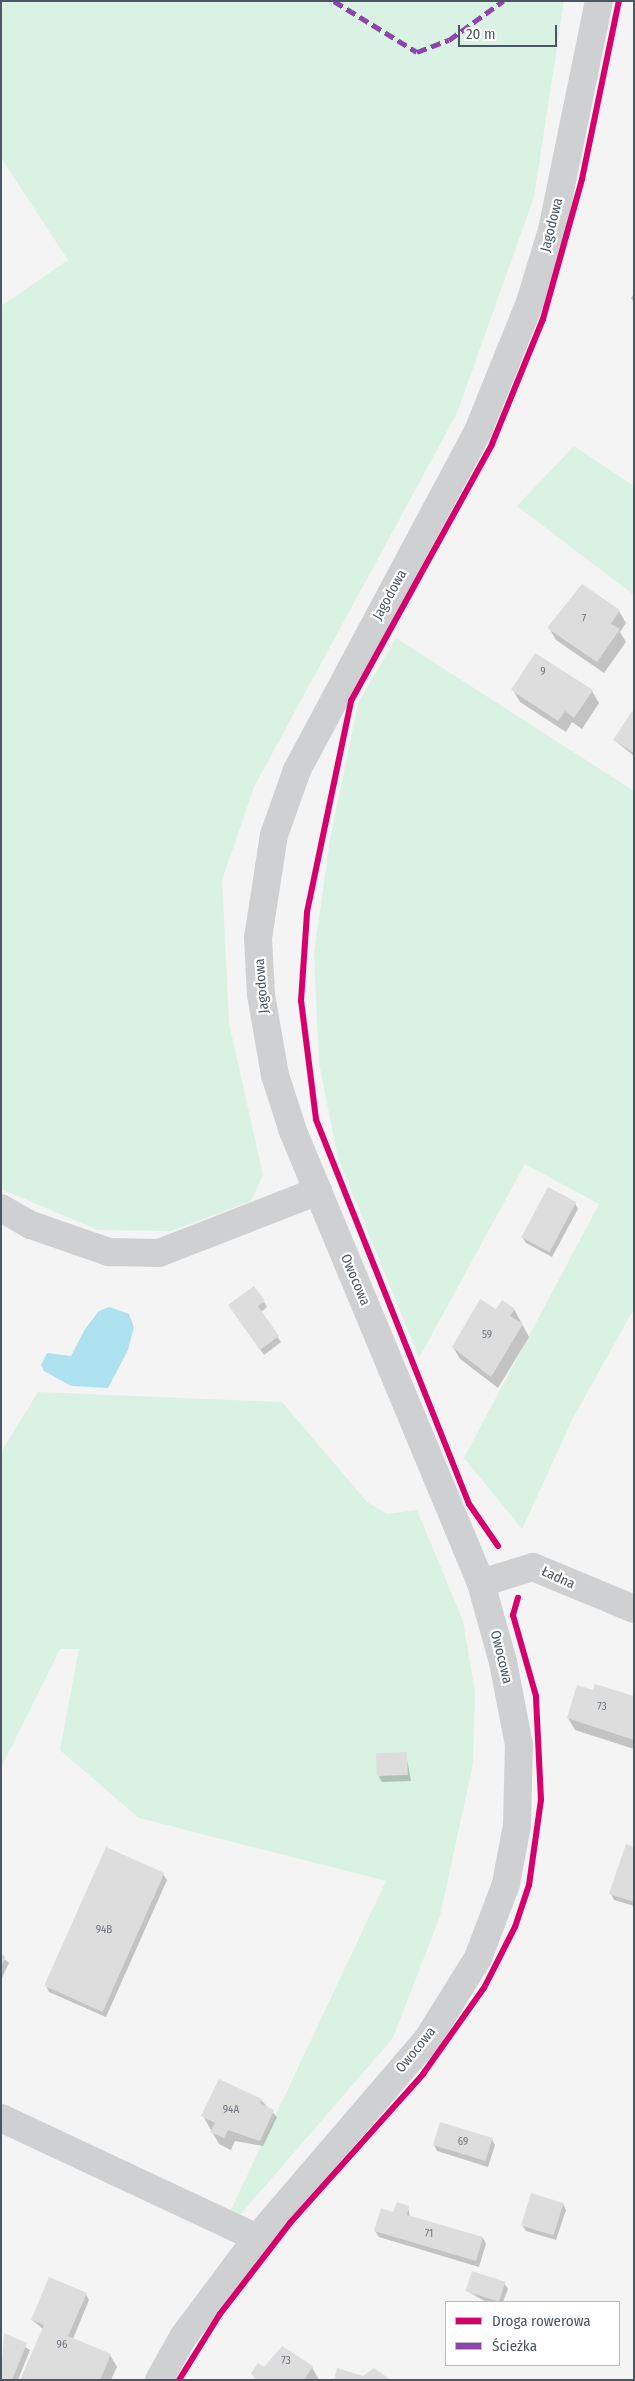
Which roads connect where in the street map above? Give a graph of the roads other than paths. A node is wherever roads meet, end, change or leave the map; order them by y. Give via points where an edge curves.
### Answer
1 (599, 1) edge
2 (318, 1191) junction
3 (1, 1208) edge
4 (480, 1583) junction
5 (634, 1609) edge
6 (1, 2118) edge
7 (257, 2238) junction
8 (159, 2380) edge

1 - 2 street, Jagodowa via 552,230 495,392 297,770 274,835 258,938 261,995 275,1075
2 - 3 street via 159,1254 109,1252 31,1225
2 - 4 street, Owocowa
4 - 5 street, Ładna via 533,1567
4 - 7 street, Owocowa via 520,1744 517,1824 498,1910 458,1994 427,2040
6 - 7 street
7 - 8 street, Owocowa via 183,2337

